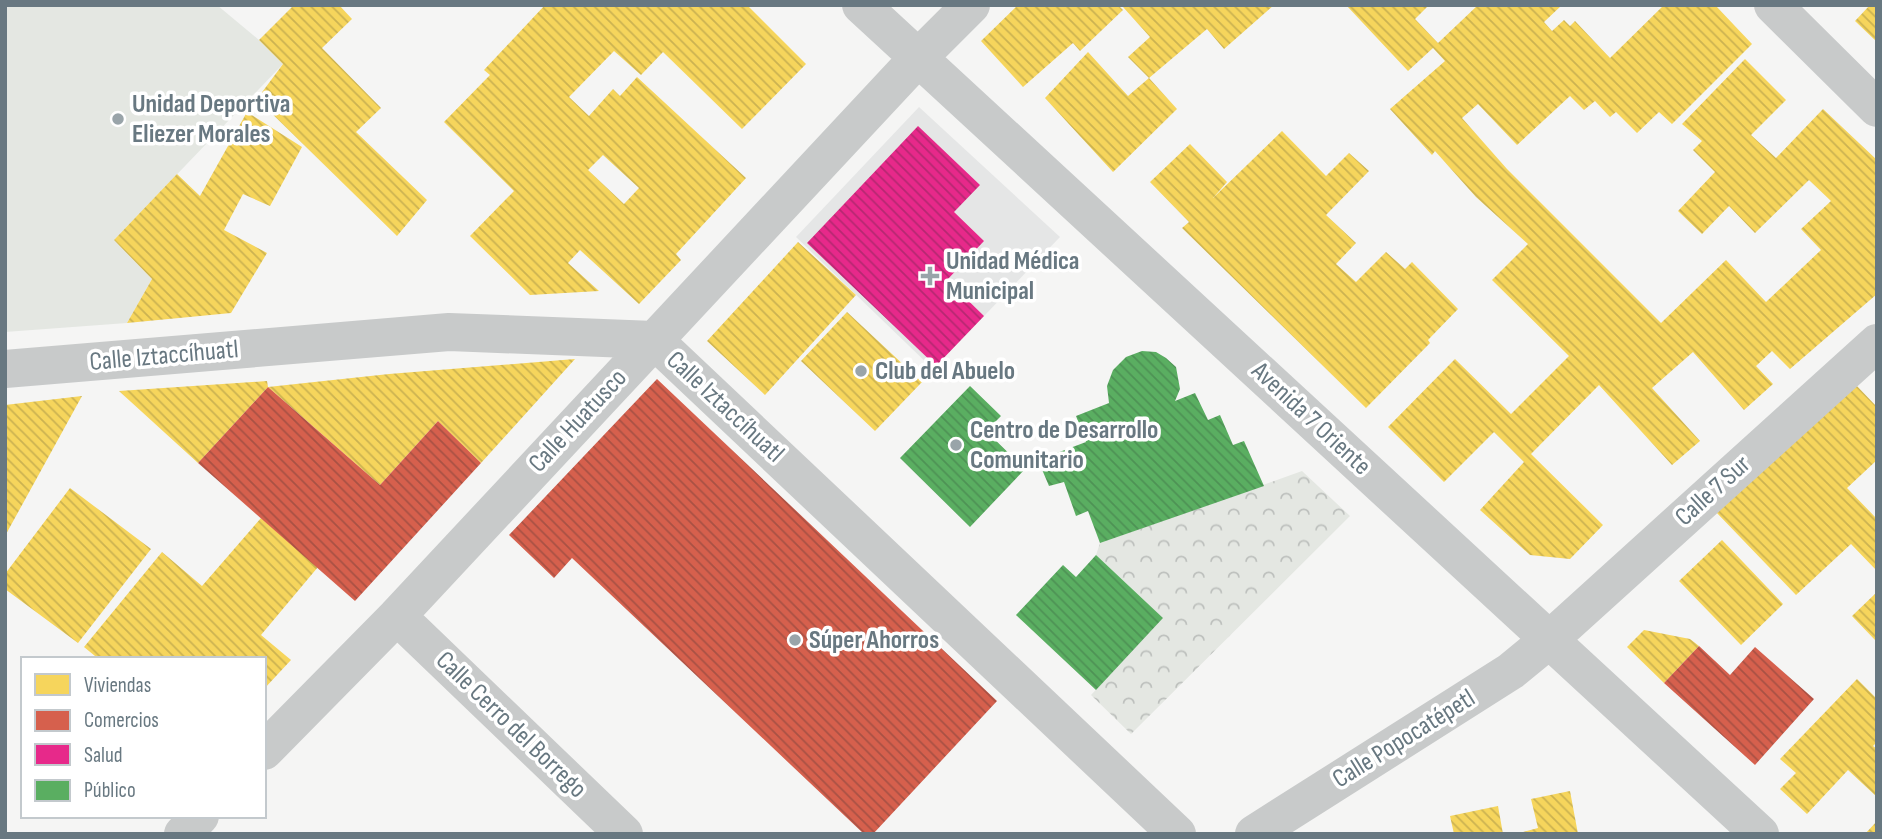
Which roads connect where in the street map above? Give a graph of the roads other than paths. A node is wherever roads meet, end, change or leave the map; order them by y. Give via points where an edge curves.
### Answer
1 (861, 5) edge
2 (971, 5) edge
3 (1773, 5) edge
4 (918, 58) junction
5 (1877, 108) edge
6 (653, 340) junction
7 (1877, 343) edge
8 (5, 369) edge
9 (397, 616) junction
10 (1550, 639) junction
11 (266, 749) edge
12 (198, 818) edge
13 (183, 834) edge
14 (624, 834) edge
15 (1177, 834) edge
16 (1254, 834) edge
17 (1760, 834) edge

1 - 4 street, Avenida 7 Oriente
2 - 4 street, Calle Huatusco
3 - 5 street
4 - 6 street, Calle Huatusco
4 - 10 street, Avenida 7 Oriente
6 - 8 street, Calle Iztaccíhuatl via 449,332
6 - 9 street, Calle Huatusco
6 - 15 street, Calle Iztaccíhuatl
7 - 10 street, Calle 7 Sur
9 - 11 street, Calle Huatusco
9 - 14 street, Calle Cerro del Borrego
10 - 16 street, Calle Popocatépetl via 1511,671
10 - 17 street, Avenida 7 Oriente
12 - 13 street

